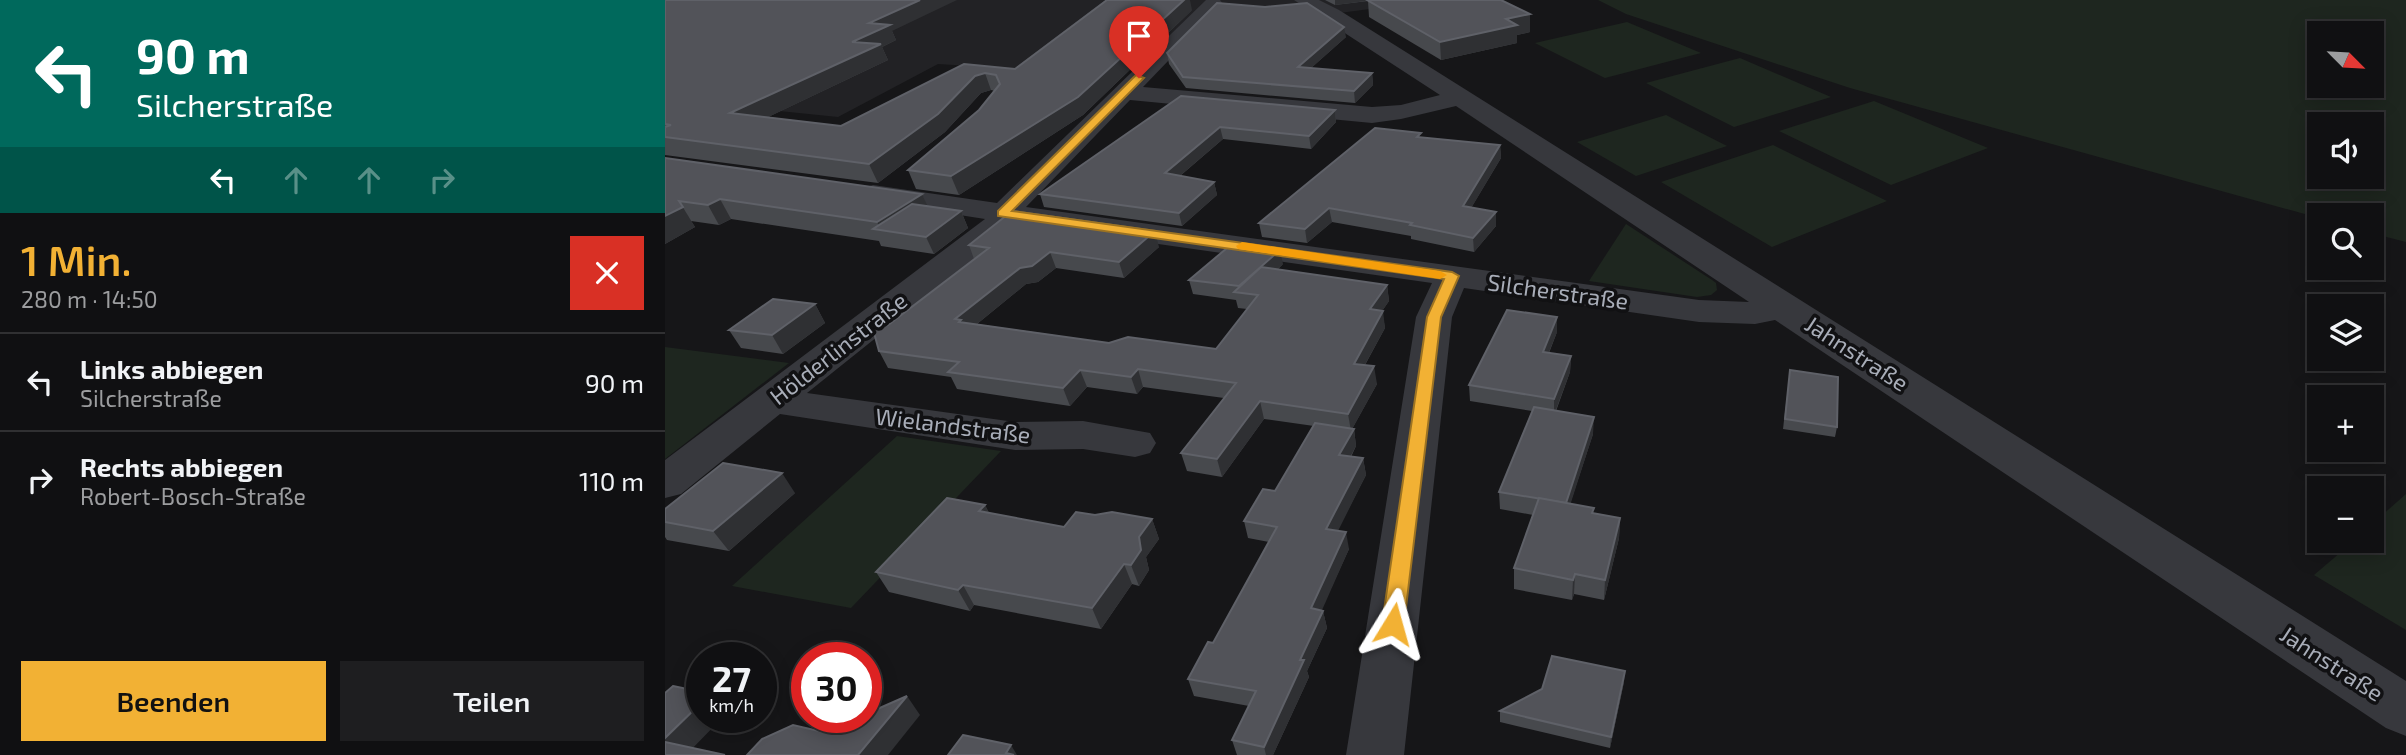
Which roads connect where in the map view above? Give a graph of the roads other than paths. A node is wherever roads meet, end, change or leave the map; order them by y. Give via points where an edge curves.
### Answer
1 (1211, 3) edge
2 (1319, 7) edge
3 (1125, 92) junction
4 (1460, 98) junction
5 (911, 176) edge
6 (844, 190) edge
7 (885, 196) junction
8 (1007, 214) junction
9 (1452, 276) junction
10 (1786, 307) junction
11 (771, 400) junction
12 (1135, 443) dead end
13 (665, 483) edge
14 (2406, 711) edge
15 (1375, 755) edge

1 - 3 street, Hölderlinstraße
2 - 4 street, Jahnstraße
3 - 4 street via 1372,115 1401,113
3 - 8 street, Hölderlinstraße
4 - 10 street, Jahnstraße
5 - 7 street
6 - 7 street, Silcherstraße
7 - 8 street, Silcherstraße
8 - 9 street, Silcherstraße
8 - 11 street, Hölderlinstraße
9 - 10 street, Silcherstraße via 1719,313
9 - 15 street via 1434,317
10 - 14 street, Jahnstraße
11 - 12 street, Wielandstraße via 1015,436 1083,435
11 - 13 street, Hölderlinstraße

